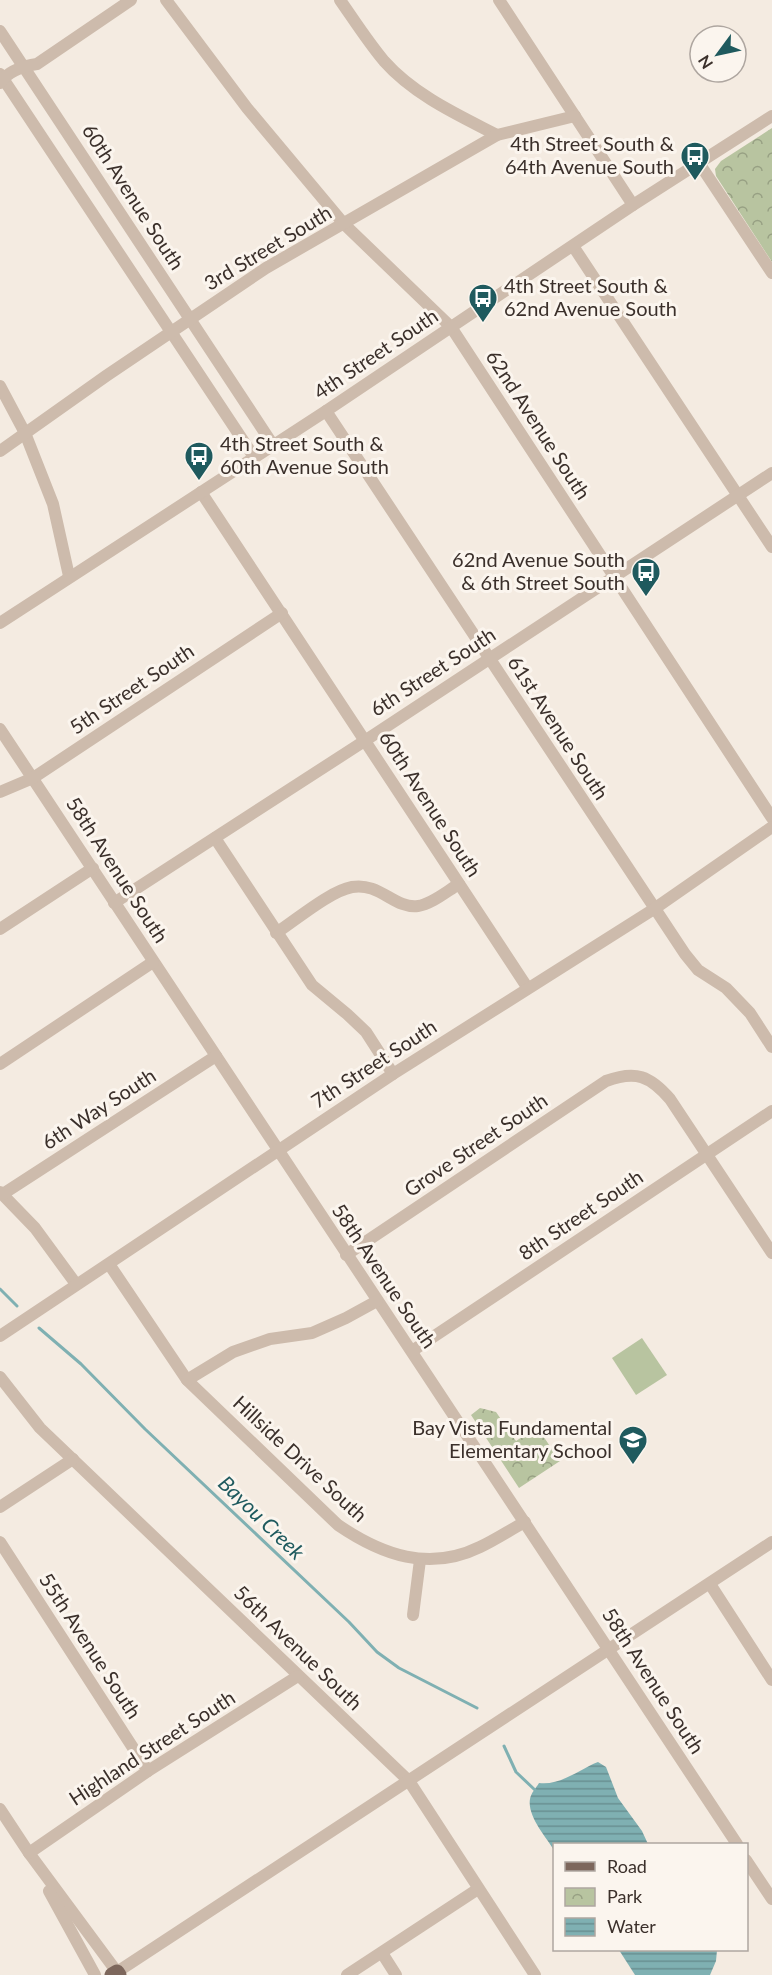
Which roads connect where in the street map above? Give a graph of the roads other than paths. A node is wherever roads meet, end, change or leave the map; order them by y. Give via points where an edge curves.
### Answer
1 (132, 0) edge
2 (166, 0) edge
3 (340, 0) edge
4 (499, 0) edge
5 (0, 31) edge
6 (27, 71) junction
7 (3, 83) edge
8 (575, 116) junction
9 (772, 116) edge
10 (497, 135) junction
11 (699, 163) junction
12 (633, 205) junction
13 (344, 224) junction
14 (573, 246) junction
15 (772, 273) edge
16 (190, 319) junction
17 (451, 327) junction
18 (172, 331) junction
19 (0, 386) edge
20 (326, 411) junction
21 (25, 433) junction
22 (273, 445) junction
23 (0, 452) edge
24 (254, 457) junction
25 (772, 473) edge
26 (201, 492) junction
27 (738, 495) junction
28 (772, 547) edge
29 (69, 576) junction
30 (614, 577) junction
31 (282, 613) junction
32 (0, 623) edge
33 (489, 659) junction
34 (0, 729) edge
35 (366, 740) junction
36 (33, 778) junction
37 (0, 792) edge
38 (772, 818) edge
39 (772, 827) edge
40 (215, 838) junction
41 (93, 868) junction
42 (459, 884) junction
43 (114, 903) junction
44 (654, 909) junction
45 (0, 929) edge
46 (276, 933) junction
47 (153, 962) junction
48 (527, 987) junction
49 (772, 1047) edge
50 (216, 1056) junction
51 (0, 1064) edge
52 (393, 1074) junction
53 (772, 1111) edge
54 (278, 1151) junction
55 (708, 1155) junction
56 (1, 1193) edge
57 (772, 1253) edge
58 (346, 1255) junction
59 (109, 1264) junction
60 (76, 1284) junction
61 (377, 1301) junction
62 (0, 1336) edge
63 (412, 1351) junction
64 (0, 1377) edge
65 (187, 1380) junction
66 (74, 1459) junction
67 (0, 1507) edge
68 (525, 1522) junction
69 (0, 1542) edge
70 (772, 1542) edge
71 (420, 1560) junction
72 (710, 1584) junction
73 (413, 1615) dead end
74 (609, 1650) junction
75 (298, 1676) junction
76 (772, 1680) edge
77 (148, 1771) junction
78 (409, 1781) junction
79 (0, 1809) edge
80 (735, 1843) edge
81 (29, 1853) junction
82 (748, 1862) edge
83 (478, 1889) junction
84 (772, 1899) edge
85 (382, 1953) junction
86 (116, 1974) edge
87 (95, 1975) edge
88 (347, 1975) edge
89 (396, 1975) edge
90 (535, 1975) edge

1 - 6 street
2 - 13 street, 62nd Avenue South via 247,108
3 - 10 street via 385,62 444,107
4 - 8 street
5 - 6 street, 60th Avenue South
6 - 7 street
6 - 16 street, 60th Avenue South
7 - 18 street, 60th Avenue South
8 - 10 street, 3rd Street South
8 - 12 street
9 - 11 street, 4th Street South
10 - 13 street, 3rd Street South
11 - 12 street, 4th Street South
11 - 15 street
12 - 14 street, 4th Street South
13 - 16 street, 3rd Street South via 266,268
13 - 17 street, 62nd Avenue South
14 - 17 street, 4th Street South
14 - 27 street
16 - 18 street, 3rd Street South
16 - 22 street, 60th Avenue South
17 - 20 street, 4th Street South
17 - 30 street, 62nd Avenue South
18 - 21 street, 3rd Street South
18 - 24 street, 60th Avenue South
19 - 21 street
20 - 22 street, 4th Street South
20 - 33 street, 61st Avenue South
21 - 23 street, 3rd Street South
21 - 29 street via 53,504
22 - 24 street, 4th Street South
24 - 26 street, 4th Street South
25 - 27 street, 6th Street South
26 - 29 street, 4th Street South
26 - 31 street, 60th Avenue South
27 - 28 street
27 - 30 street, 6th Street South
29 - 32 street, 4th Street South
30 - 33 street, 6th Street South
30 - 38 street, 62nd Avenue South
31 - 35 street, 60th Avenue South
31 - 36 street, 5th Street South
33 - 35 street, 6th Street South
33 - 44 street, 61st Avenue South
34 - 36 street, 58th Avenue South
35 - 40 street, 6th Street South
35 - 42 street, 60th Avenue South
36 - 37 street, 5th Street South
36 - 41 street, 58th Avenue South
39 - 44 street, 7th Street South
40 - 43 street, 6th Street South
40 - 46 street
41 - 43 street, 58th Avenue South
41 - 45 street
42 - 46 street via 418,906 400,904 366,887 352,887 336,893
42 - 48 street, 60th Avenue South
43 - 47 street, 58th Avenue South
44 - 48 street, 7th Street South
44 - 49 street, 61st Avenue South via 698,970 726,988
46 - 52 street via 312,985 366,1032
47 - 50 street, 58th Avenue South
47 - 51 street
48 - 52 street, 7th Street South
50 - 54 street, 58th Avenue South
50 - 56 street, 6th Way South
52 - 54 street, 7th Street South
53 - 55 street, 8th Street South
54 - 58 street, 58th Avenue South
54 - 59 street, 7th Street South
55 - 57 street
55 - 58 street, Grove Street South via 659,1086 645,1077 617,1077
55 - 63 street, 8th Street South
56 - 60 street via 35,1228
58 - 61 street, 58th Avenue South
59 - 60 street, 7th Street South
59 - 65 street, Hillside Drive South
60 - 62 street, 7th Street South
61 - 63 street, 58th Avenue South
61 - 65 street via 312,1332 270,1339 233,1352
63 - 68 street, 58th Avenue South
64 - 66 street, 56th Avenue South via 40,1428
65 - 71 street, Hillside Drive South via 338,1525 362,1542
66 - 67 street
66 - 75 street, 56th Avenue South
68 - 71 street, Hillside Drive South via 479,1548 450,1557
68 - 74 street, 58th Avenue South
69 - 77 street, 55th Avenue South
70 - 72 street
71 - 73 street
72 - 74 street
72 - 76 street
74 - 78 street
74 - 80 street, 58th Avenue South
75 - 77 street, Highland Street South
75 - 78 street, 56th Avenue South
77 - 81 street, Highland Street South
78 - 83 street, 56th Avenue South
78 - 86 street
79 - 81 street
81 - 86 street
81 - 87 street
82 - 84 street
83 - 85 street
83 - 90 street, 56th Avenue South
85 - 88 street
85 - 89 street

